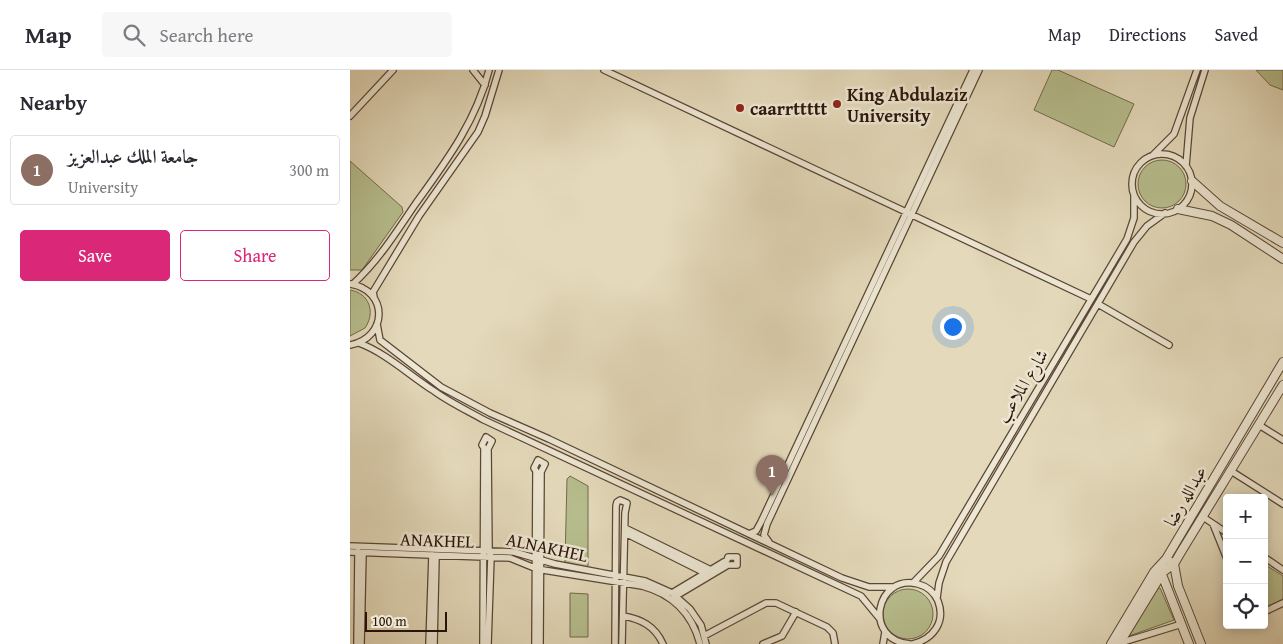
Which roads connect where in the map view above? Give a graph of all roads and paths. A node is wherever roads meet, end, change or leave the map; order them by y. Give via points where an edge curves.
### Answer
1 (393, 70) edge
2 (473, 70) edge
3 (489, 70) edge
4 (499, 70) edge
5 (604, 70) edge
6 (973, 70) edge
7 (980, 70) edge
8 (1197, 70) edge
9 (1206, 70) edge
10 (486, 85) junction
11 (350, 116) edge
12 (1153, 155) junction
13 (1186, 166) junction
14 (1192, 181) junction
15 (1134, 195) junction
16 (1178, 209) junction
17 (910, 213) junction
18 (1165, 214) junction
19 (1283, 243) edge
20 (1283, 259) edge
21 (351, 284) edge
22 (374, 297) junction
23 (1091, 299) junction
24 (1098, 304) junction
25 (378, 324) junction
26 (359, 343) junction
27 (350, 345) edge
28 (1169, 345) dead end
29 (1283, 362) edge
30 (1283, 385) edge
31 (1259, 425) junction
32 (1283, 440) edge
33 (1232, 471) junction
34 (1283, 504) edge
35 (1203, 517) junction
36 (1213, 524) junction
37 (625, 530) junction
38 (1223, 530) edge
39 (749, 534) junction
40 (770, 544) junction
41 (350, 546) edge
42 (1223, 549) edge
43 (350, 552) edge
44 (361, 552) junction
45 (486, 554) junction
46 (434, 556) junction
47 (1166, 559) junction
48 (539, 560) junction
49 (1268, 560) edge
50 (1174, 564) junction
51 (540, 569) junction
52 (1283, 570) edge
53 (708, 571) junction
54 (1154, 572) junction
55 (1163, 572) junction
56 (616, 580) junction
57 (624, 581) junction
58 (912, 583) junction
59 (894, 587) junction
60 (674, 594) junction
61 (937, 598) junction
62 (350, 600) edge
63 (357, 601) junction
64 (1283, 603) edge
65 (1268, 610) edge
66 (796, 612) junction
67 (623, 616) junction
68 (880, 619) junction
69 (1182, 624) junction
70 (885, 632) junction
71 (704, 636) junction
72 (782, 636) junction
73 (357, 644) edge
74 (361, 644) edge
75 (429, 644) edge
76 (434, 644) edge
77 (483, 644) edge
78 (488, 644) edge
79 (535, 644) edge
80 (540, 644) edge
81 (615, 644) edge
82 (622, 644) edge
83 (663, 644) edge
84 (700, 644) edge
85 (706, 644) edge
86 (762, 644) edge
87 (777, 644) edge
88 (835, 644) edge
89 (883, 644) edge
90 (912, 644) edge
91 (1111, 644) edge
92 (1120, 644) edge
93 (1189, 644) edge
94 (1201, 644) edge

1 - 11 street
2 - 10 street
3 - 10 street
4 - 22 street via 478,132 419,216 373,292
5 - 17 street
6 - 17 street
7 - 17 street
8 - 12 street via 1174,134
9 - 13 street via 1190,118
10 - 21 street via 456,148 373,265
12 - 13 street via 1171,155
12 - 15 street via 1137,166 1132,185
13 - 14 street
14 - 16 street via 1189,197
14 - 19 street via 1220,206
15 - 18 street via 1146,209
15 - 23 street, شارع الملاعب via 1134,218 1127,239
16 - 18 street
16 - 20 street via 1212,216 1231,225
17 - 23 street
17 - 39 street via 761,522 756,531
17 - 40 street via 767,524 764,535
18 - 24 street, شارع الملاعب via 1134,242
21 - 22 street
22 - 25 street via 379,310
23 - 58 street, شارع الملاعب via 939,556
24 - 28 street
24 - 61 street, شارع الملاعب via 946,562
25 - 26 street via 370,336
25 - 39 street via 380,340 441,387
26 - 27 street
26 - 68 street via 396,364 435,393 484,420 861,596
29 - 47 street, عبدالله رضا
30 - 31 street, عبدالله رضا
31 - 32 street
31 - 33 street, عبدالله رضا
33 - 34 street
33 - 35 street, عبدالله رضا
35 - 36 street
35 - 50 street, عبدالله رضا
36 - 38 street
36 - 42 street
37 - 53 street
37 - 56 street via 627,503 620,500 616,506
37 - 57 street
39 - 40 street
40 - 59 street via 842,578 869,587
41 - 45 street, ALNAKHEL
43 - 44 street, ANAKHEL
44 - 46 street, ANAKHEL
44 - 63 street
44 - 74 street
45 - 45 street via 488,449 492,441 486,437 482,445
45 - 46 street, ANAKHEL
45 - 48 street, ALNAKHEL via 514,552
45 - 51 street, ANAKHEL via 510,558
45 - 77 street
45 - 78 street
46 - 75 street
46 - 76 street
47 - 50 street
47 - 54 street, عبدالله رضا
48 - 48 street via 541,472 545,464 538,460 534,468
48 - 51 street
48 - 56 street, ALNAKHEL
49 - 52 street
50 - 55 street, عبدالله رضا
50 - 94 street via 1178,586
51 - 56 street, ANAKHEL
51 - 79 street
51 - 80 street
53 - 60 street
53 - 60 street via 728,557 737,557 737,565 728,566
54 - 55 street
54 - 91 street, عبدالله رضا
55 - 69 street
55 - 92 street, عبدالله رضا
56 - 57 street, ALNAKHEL
56 - 81 street
57 - 60 street, ALNAKHEL via 659,586
57 - 67 street
57 - 84 street via 658,590 674,600 696,628
58 - 59 street
58 - 61 street via 930,590
59 - 68 street via 882,601
60 - 71 street, ALNAKHEL via 690,609
61 - 90 street via 940,613 937,628 931,636
62 - 63 street
63 - 73 street
64 - 65 street
66 - 71 street via 776,603 766,603
66 - 72 street
66 - 88 street via 827,627 833,633
67 - 82 street
67 - 83 street via 638,619 651,627
68 - 70 street
69 - 92 street
69 - 93 street
70 - 89 street
70 - 90 street via 893,639
71 - 85 street, ALNAKHEL
72 - 86 street
72 - 87 street

